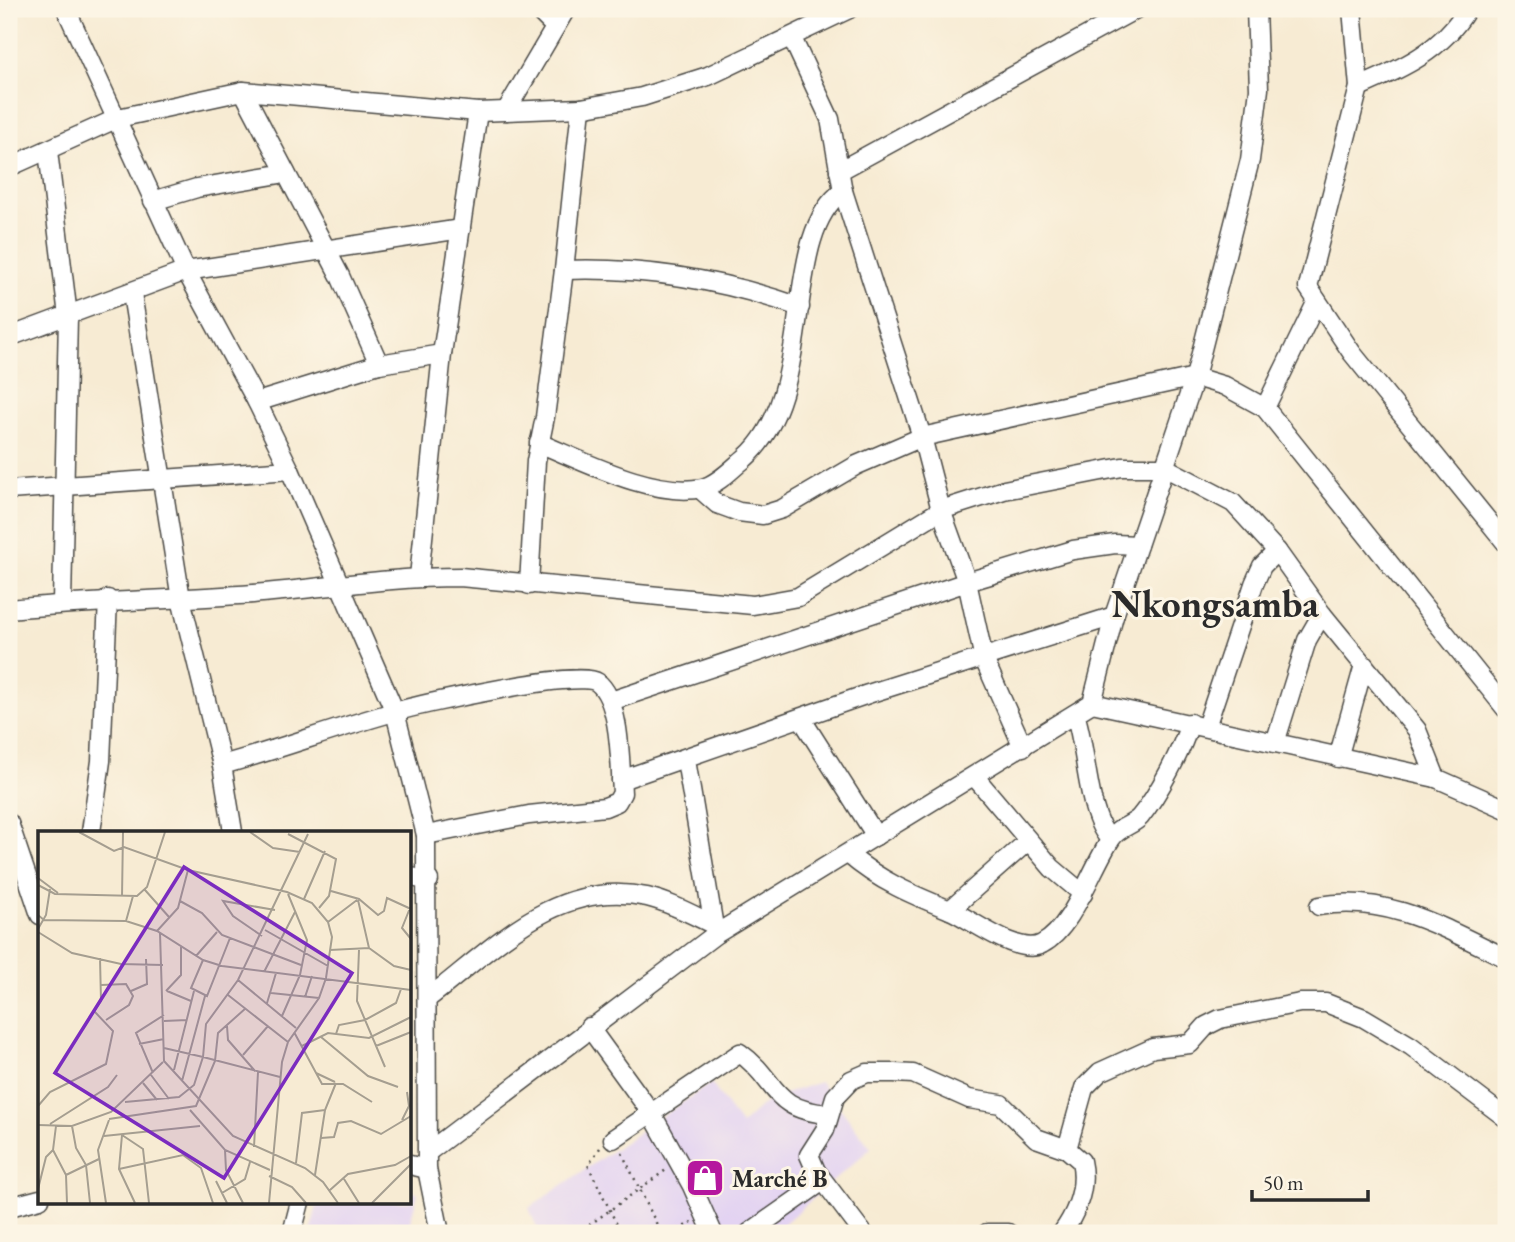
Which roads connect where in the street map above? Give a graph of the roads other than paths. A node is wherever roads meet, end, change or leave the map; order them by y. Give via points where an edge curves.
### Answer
1 (66, 9) edge
2 (537, 9) edge
3 (566, 9) edge
4 (849, 9) edge
5 (1136, 9) edge
6 (1256, 9) edge
7 (1352, 9) edge
8 (1467, 9) edge
9 (555, 27) junction
10 (792, 38) junction
11 (1359, 87) junction
12 (243, 91) junction
13 (581, 108) junction
14 (506, 111) junction
15 (478, 112) junction
16 (118, 118) junction
17 (48, 151) junction
18 (9, 167) edge
19 (839, 171) junction
20 (286, 173) junction
21 (843, 191) junction
22 (153, 201) junction
23 (461, 229) junction
24 (325, 249) junction
25 (564, 270) junction
26 (186, 271) junction
27 (132, 294) junction
28 (1317, 301) junction
29 (800, 307) junction
30 (68, 316) junction
31 (9, 337) edge
32 (442, 354) junction
33 (379, 364) junction
34 (1195, 377) junction
35 (257, 402) junction
36 (1265, 408) junction
37 (922, 437) junction
38 (540, 443) junction
39 (1164, 467) junction
40 (290, 471) junction
41 (162, 481) junction
42 (63, 485) junction
43 (700, 488) junction
44 (9, 490) edge
45 (941, 510) junction
46 (1506, 543) edge
47 (1138, 545) junction
48 (1277, 551) junction
49 (419, 577) junction
50 (967, 582) junction
51 (528, 585) junction
52 (342, 587) junction
53 (108, 599) junction
54 (181, 599) junction
55 (62, 603) junction
56 (9, 608) edge
57 (1322, 614) junction
58 (1114, 616) junction
59 (984, 659) junction
60 (1364, 665) junction
61 (611, 701) junction
62 (1092, 704) junction
63 (1506, 709) edge
64 (395, 712) junction
65 (1075, 714) junction
66 (801, 718) junction
67 (1198, 725) junction
68 (1275, 743) junction
69 (1023, 747) junction
70 (1338, 758) junction
71 (686, 760) junction
72 (222, 765) junction
73 (975, 777) junction
74 (1436, 778) junction
75 (621, 780) junction
76 (1506, 808) edge
77 (9, 823) edge
78 (91, 831) edge
79 (233, 831) edge
80 (426, 835) junction
81 (876, 836) junction
82 (1110, 839) junction
83 (1028, 841) junction
84 (848, 854) junction
85 (411, 877) edge
86 (429, 880) junction
87 (1083, 894) junction
88 (1319, 905) dead end
89 (38, 909) edge
90 (950, 910) junction
91 (714, 929) junction
92 (1506, 958) edge
93 (426, 999) junction
94 (589, 1027) junction
95 (652, 1114) junction
96 (829, 1114) junction
97 (1506, 1118) edge
98 (613, 1139) road end
99 (1068, 1149) junction
100 (421, 1162) edge
101 (823, 1181) junction
102 (38, 1199) edge
103 (299, 1204) edge
104 (9, 1206) edge
105 (292, 1233) edge
106 (440, 1233) edge
107 (713, 1233) edge
108 (750, 1233) edge
109 (863, 1233) edge
110 (987, 1233) edge
111 (1008, 1233) edge
112 (1062, 1233) edge

1 - 16 street
2 - 9 street
3 - 9 street
4 - 10 street
5 - 19 street
6 - 34 street via 1259,89 1250,160
7 - 11 street
8 - 11 street via 1447,34 1411,65
9 - 14 street
10 - 13 street via 673,88
10 - 19 street via 830,119
11 - 28 street via 1308,287
12 - 15 street
12 - 16 street
12 - 20 street
13 - 14 street
13 - 25 street
14 - 15 street
15 - 23 street
16 - 17 street
16 - 22 street
17 - 18 street
17 - 30 street
19 - 21 street
20 - 22 street via 197,188
20 - 24 street
21 - 29 street via 834,197 816,228
21 - 37 street
22 - 26 street
23 - 24 street
23 - 32 street
24 - 26 street
24 - 33 street
25 - 29 street via 628,270 714,281
25 - 38 street
26 - 27 street
26 - 35 street
27 - 30 street
27 - 41 street
28 - 36 street
28 - 46 street via 1352,353
29 - 43 street via 788,378 769,432 734,467
30 - 31 street
30 - 42 street
32 - 33 street
32 - 49 street
33 - 35 street
34 - 36 street via 1225,386
34 - 37 street
34 - 39 street
35 - 40 street
36 - 63 street
37 - 43 street via 763,515 717,504
37 - 45 street
38 - 43 street via 638,481
38 - 51 street
39 - 45 street via 1122,467 1003,490
39 - 47 street
39 - 48 street via 1233,503
40 - 41 street
40 - 52 street
41 - 42 street
41 - 54 street
42 - 44 street
42 - 55 street
45 - 50 street
45 - 51 street via 798,597 779,601 754,605
47 - 50 street via 1095,545
47 - 58 street
48 - 57 street
48 - 67 street via 1262,566
49 - 51 street
49 - 52 street
50 - 59 street
50 - 61 street
52 - 54 street
52 - 64 street
53 - 54 street
53 - 55 street
53 - 78 street via 101,761
54 - 72 street
55 - 56 street
57 - 60 street
57 - 68 street via 1307,640
58 - 59 street
58 - 62 street
59 - 66 street
59 - 69 street
60 - 70 street
60 - 74 street via 1417,730
61 - 64 street via 605,689 583,677
61 - 75 street
62 - 65 street
62 - 67 street
64 - 72 street
64 - 80 street
65 - 69 street
65 - 82 street via 1096,816 1101,831
66 - 71 street
66 - 81 street
67 - 68 street
67 - 82 street via 1185,737 1138,819
68 - 70 street
69 - 73 street
70 - 74 street
71 - 75 street
71 - 91 street
72 - 79 street
73 - 81 street
73 - 83 street
74 - 76 street
75 - 80 street via 617,802 605,807 528,815
77 - 89 street
80 - 86 street
81 - 84 street
82 - 87 street
83 - 87 street
83 - 90 street
84 - 90 street via 904,892
84 - 91 street
85 - 86 street
86 - 93 street
87 - 90 street via 1058,929 1035,947 1019,945
88 - 92 street via 1342,901 1412,914
91 - 93 street via 643,896 608,895 568,902 533,915
91 - 94 street
93 - 100 street
94 - 95 street
94 - 100 street
95 - 96 street via 740,1053 781,1101
95 - 98 street
95 - 107 street
96 - 99 street via 835,1097 859,1076 913,1074 969,1099 1001,1104 1036,1138
96 - 101 street via 825,1130 809,1154
97 - 99 street via 1411,1046 1363,1018 1326,1003 1300,1003 1220,1019 1206,1026 1190,1044 1153,1048 1100,1072 1084,1088
99 - 112 street via 1081,1161 1083,1183
100 - 106 street
101 - 108 street
101 - 109 street
102 - 104 street
103 - 105 street
110 - 111 street

